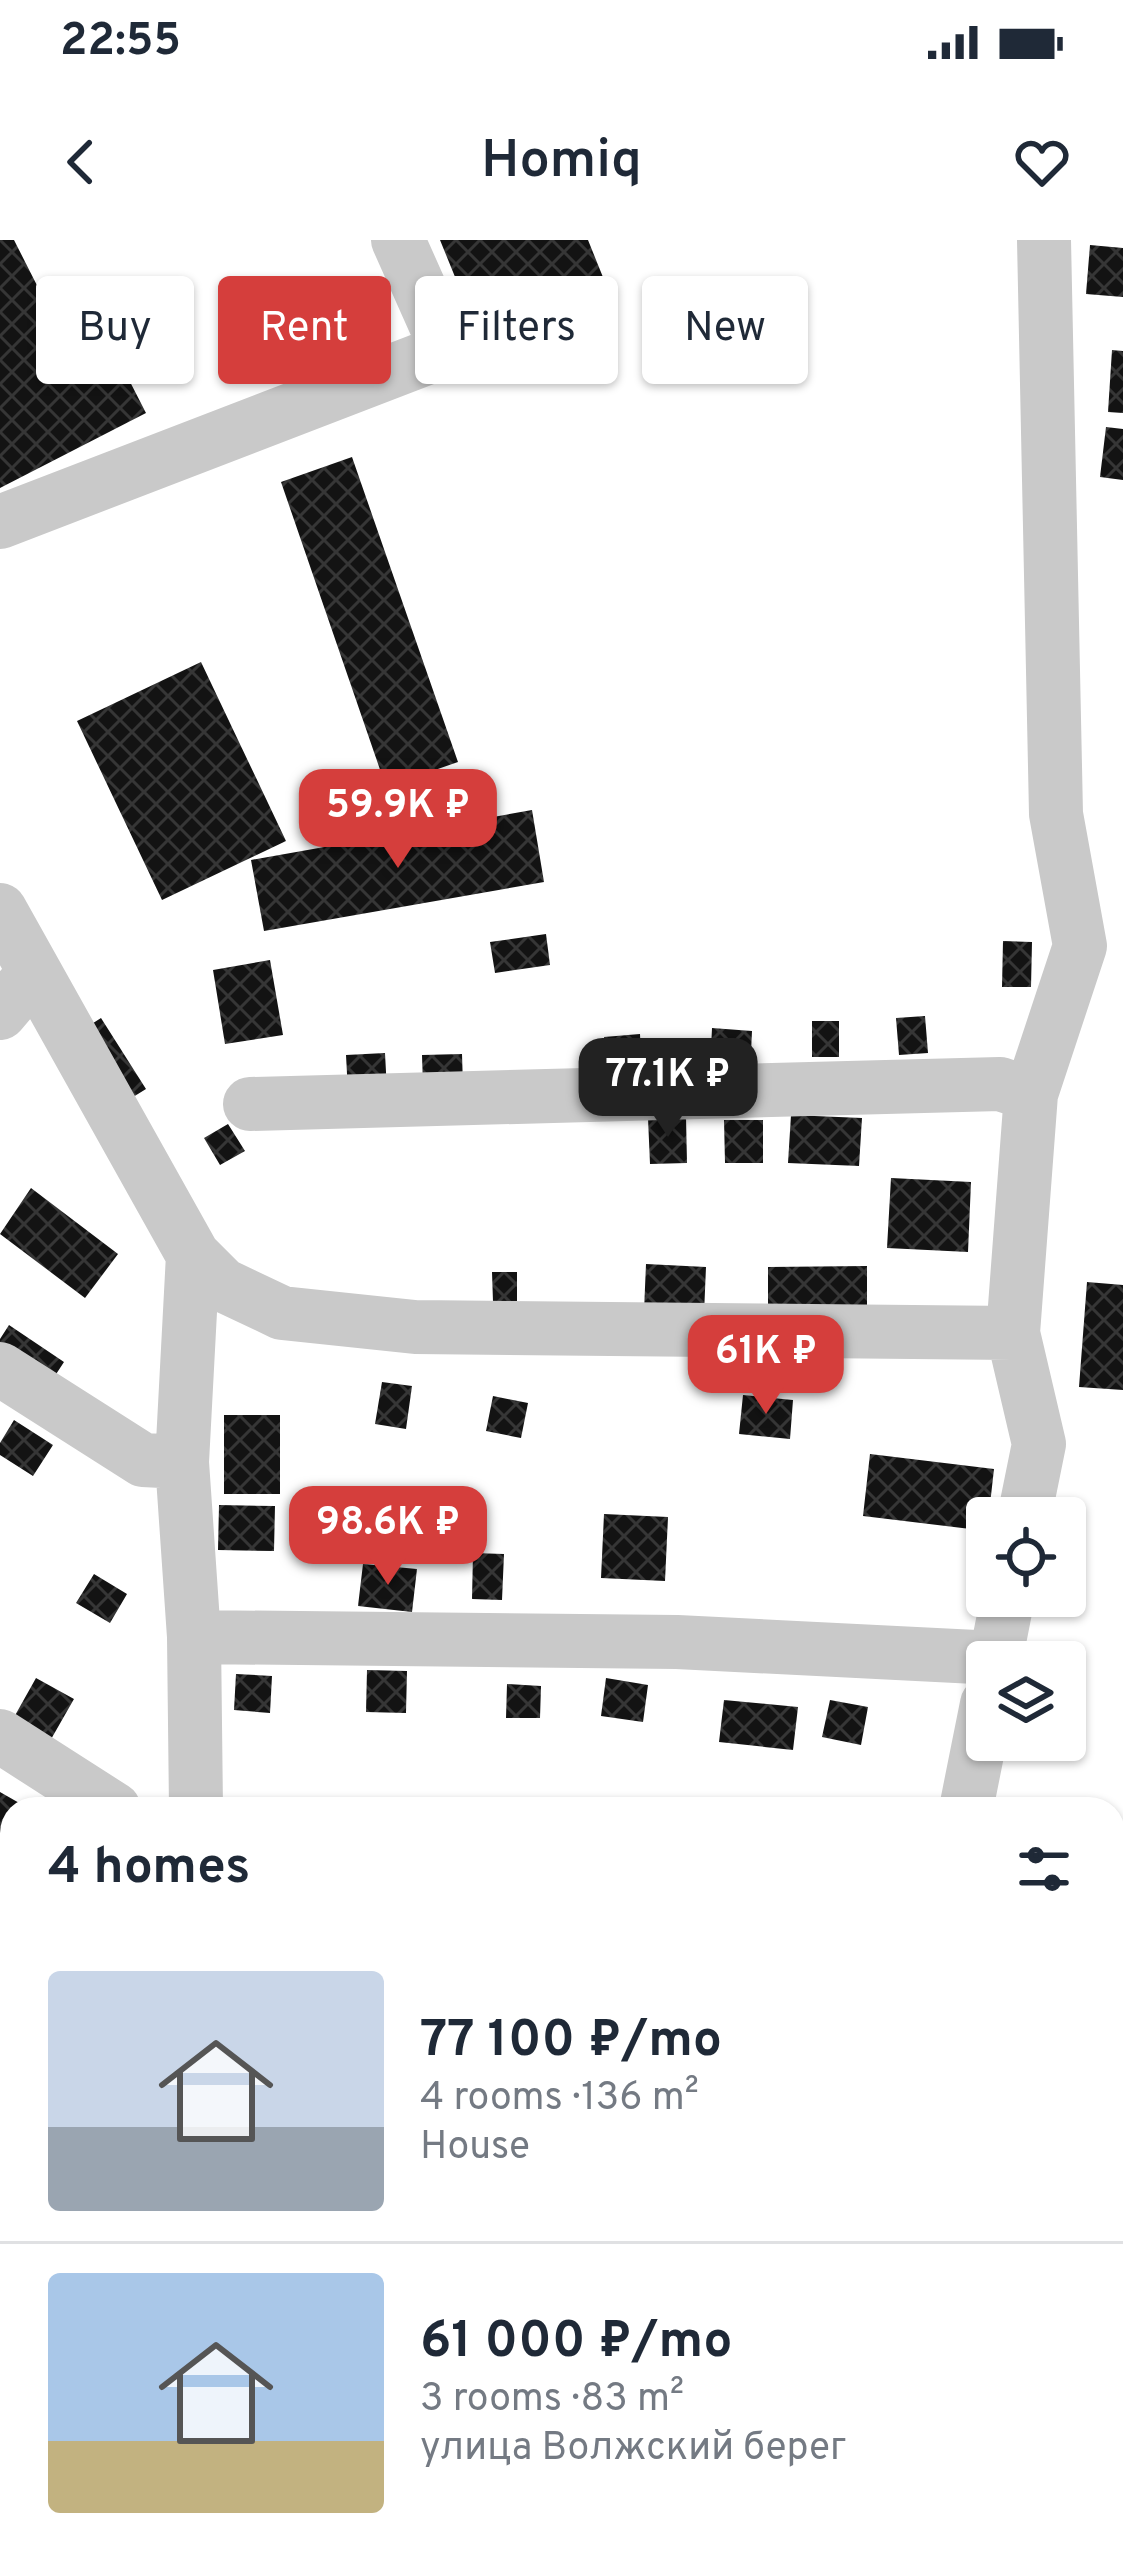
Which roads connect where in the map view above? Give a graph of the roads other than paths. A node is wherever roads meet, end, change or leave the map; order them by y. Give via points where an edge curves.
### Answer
1 (398, 240) edge
2 (1044, 240) edge
3 (0, 521) edge
4 (0, 910) edge
5 (17, 993) edge
6 (1031, 1094) junction
7 (250, 1104) dead end
8 (193, 1255) junction
9 (1013, 1333) junction
10 (0, 1369) edge
11 (182, 1462) junction
12 (1028, 1497) edge
13 (194, 1637) junction
14 (966, 1672) edge
15 (0, 1736) edge
16 (976, 1761) edge
17 (94, 1797) edge
18 (196, 1797) edge
19 (968, 1797) edge

1 - 3 street via 447,350
2 - 6 street via 1056,814 1079,946
4 - 5 street
5 - 8 street
6 - 7 street via 1000,1084
6 - 9 street
8 - 9 street via 223,1285 282,1313 415,1327
8 - 11 street
9 - 12 street via 1039,1444
10 - 11 street via 142,1460
11 - 13 street
13 - 14 street via 677,1642
13 - 18 street
15 - 17 street
16 - 19 street

